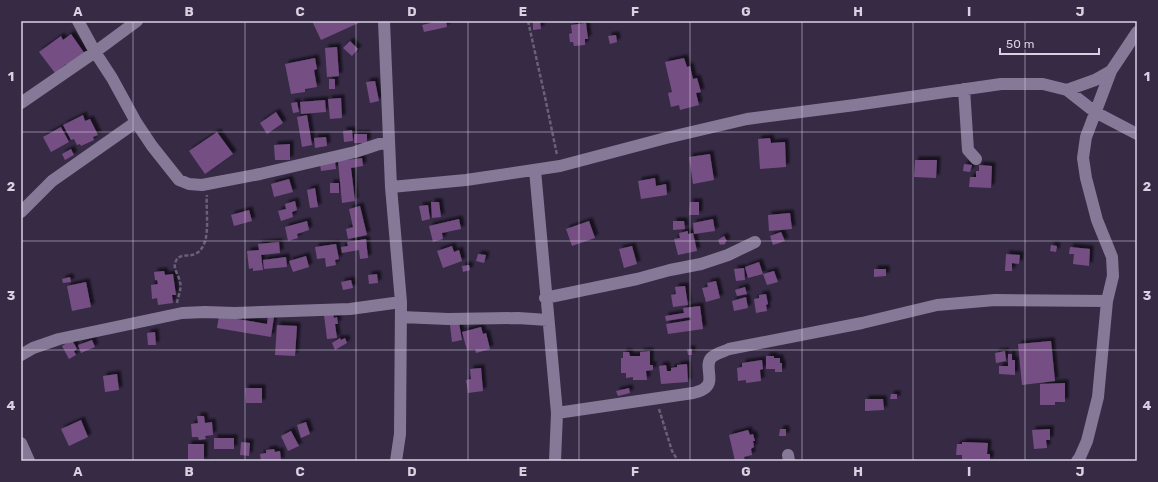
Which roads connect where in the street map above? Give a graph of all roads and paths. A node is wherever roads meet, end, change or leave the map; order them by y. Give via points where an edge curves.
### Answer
1 (57, 21) edge
2 (63, 21) edge
3 (78, 21) edge
4 (137, 21) edge
5 (384, 21) edge
6 (528, 21) edge
7 (1137, 32) edge
8 (95, 52) junction
9 (1111, 71) junction
10 (964, 89) junction
11 (1067, 90) junction
12 (21, 104) edge
13 (1095, 112) junction
14 (136, 122) junction
15 (1137, 134) edge
16 (389, 142) junction
17 (976, 159) dead end
18 (560, 166) junction
19 (535, 170) junction
20 (210, 183) junction
21 (391, 186) junction
22 (21, 212) edge
23 (755, 242) dead end
24 (545, 298) junction
25 (1107, 301) junction
26 (401, 302) junction
27 (176, 314) junction
28 (401, 317) junction
29 (548, 320) junction
30 (21, 354) edge
31 (656, 398) junction
32 (557, 413) junction
33 (21, 443) edge
34 (29, 461) edge
35 (396, 461) edge
36 (555, 461) edge
37 (678, 461) edge
38 (1077, 461) edge

1 - 2 path
3 - 8 street
4 - 8 street
5 - 16 street
6 - 18 path
7 - 9 street
8 - 12 street
8 - 14 street
9 - 11 street
9 - 13 street
10 - 11 street via 1001,84 1043,84
10 - 17 street via 968,150
10 - 18 street via 747,119
11 - 13 street
13 - 15 street
13 - 25 street via 1086,137 1084,158 1086,178 1097,220 1112,257 1114,276
14 - 20 street via 179,180 189,184
14 - 22 street via 52,181
16 - 20 street via 260,174
16 - 21 street
18 - 19 street
19 - 21 street via 466,180
19 - 24 street
20 - 27 path via 206,209 207,234 201,249 194,255 180,257 175,263 181,285
21 - 26 street
23 - 24 street via 701,264
24 - 29 street
25 - 31 street via 995,300 937,305 716,354 710,359 709,381 704,389
25 - 38 street via 1098,397 1087,441
26 - 27 street via 350,309
26 - 28 street
27 - 30 street via 59,338
28 - 29 street
28 - 35 street via 400,434
29 - 32 street
31 - 32 street
31 - 37 path via 672,451
32 - 36 street
33 - 34 street

